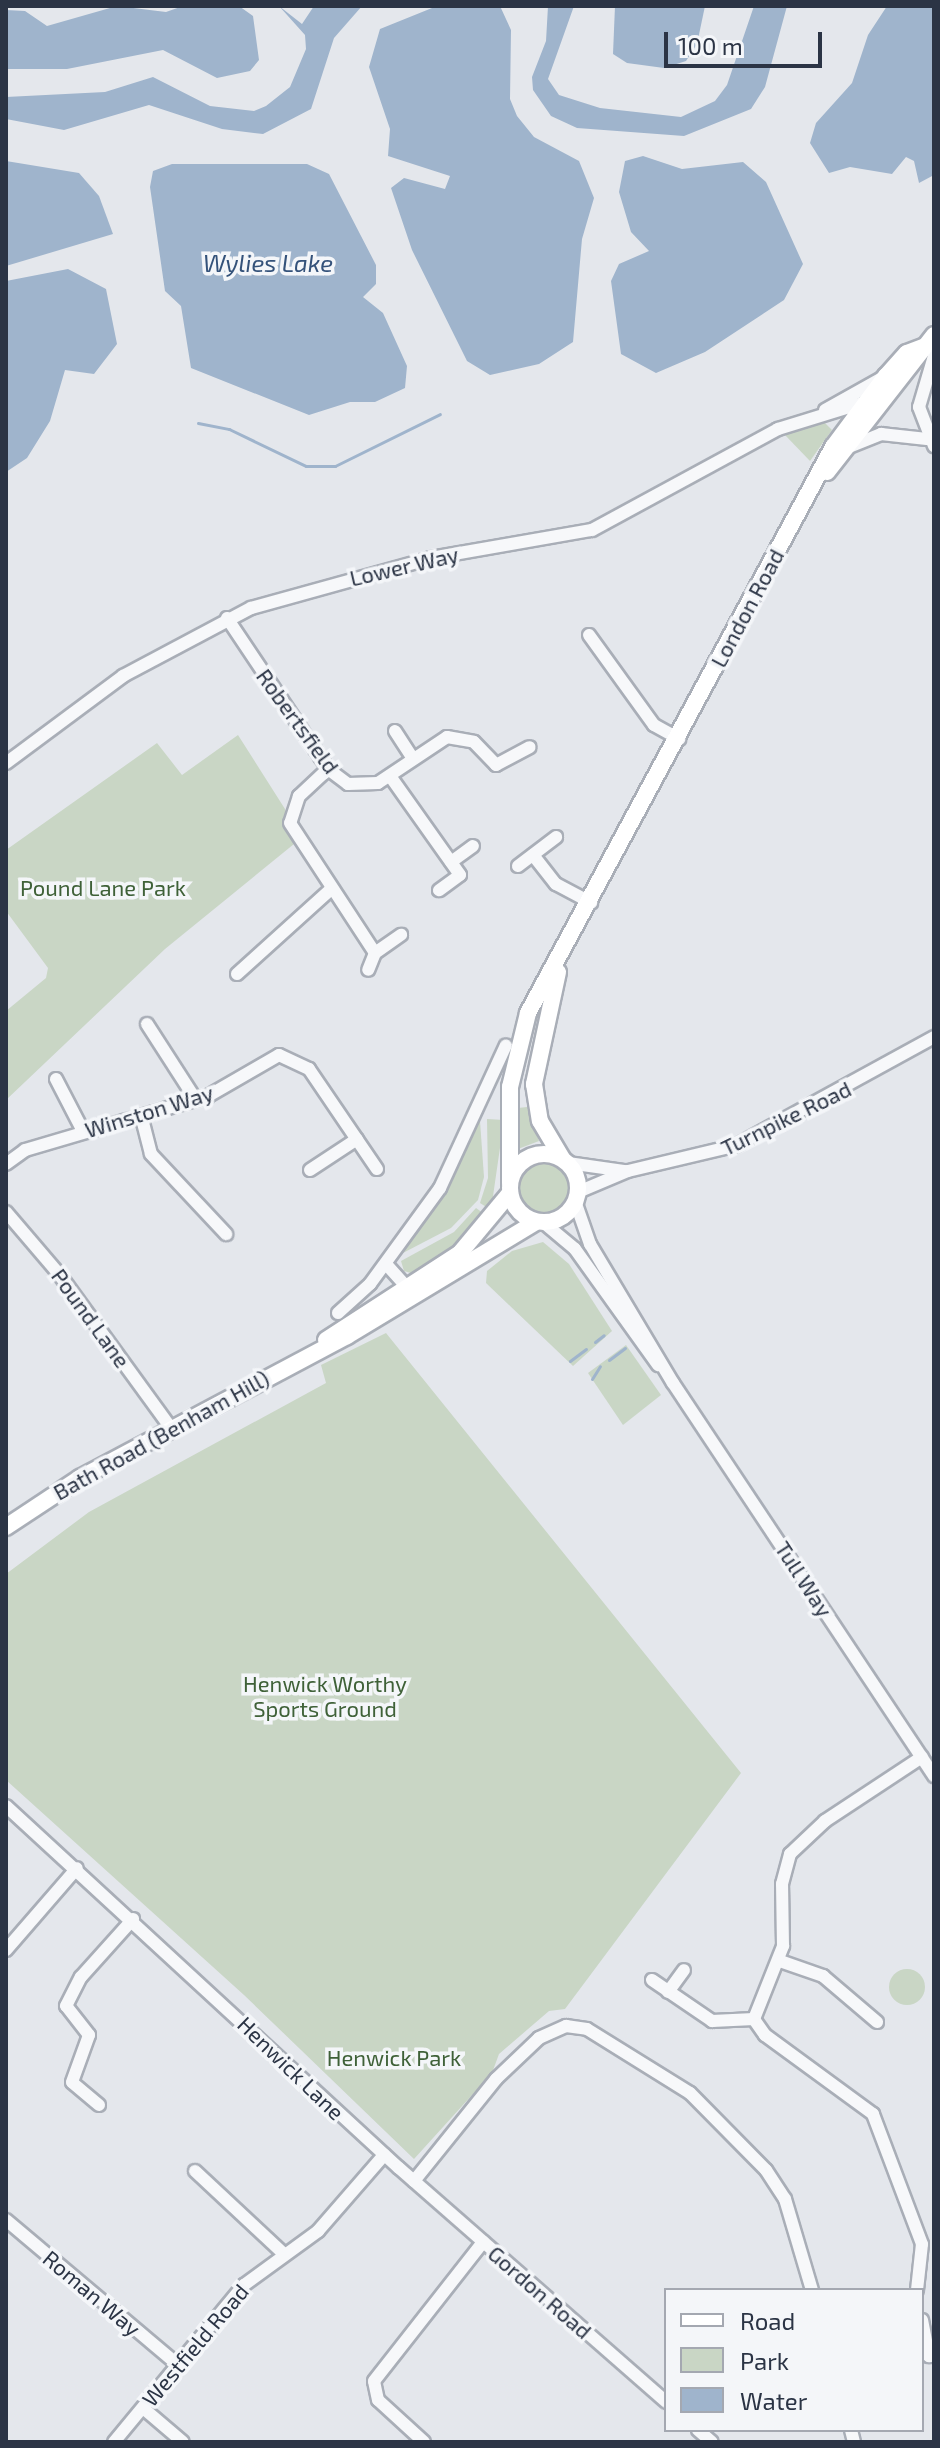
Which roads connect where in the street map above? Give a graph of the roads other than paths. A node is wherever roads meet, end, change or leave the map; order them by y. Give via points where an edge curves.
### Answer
1 (930, 346) edge
2 (892, 382) junction
3 (866, 402) junction
4 (823, 412) junction
5 (844, 442) junction
6 (930, 443) edge
7 (227, 618) junction
8 (589, 635) dead end
9 (395, 731) dead end
10 (679, 739) junction
11 (530, 747) dead end
12 (412, 757) junction
13 (6, 763) edge
14 (328, 769) junction
15 (390, 776) junction
16 (556, 837) dead end
17 (473, 846) dead end
18 (533, 855) junction
19 (451, 862) junction
20 (518, 866) dead end
21 (330, 890) junction
22 (439, 890) dead end
23 (591, 903) junction
24 (401, 935) dead end
25 (375, 953) junction
26 (563, 955) junction
27 (240, 967) dead end
28 (368, 970) dead end
29 (147, 1024) dead end
30 (934, 1037) edge
31 (506, 1045) dead end
32 (56, 1079) dead end
33 (196, 1100) junction
34 (481, 1104) junction
35 (496, 1111) dead end
36 (141, 1115) junction
37 (83, 1131) junction
38 (357, 1139) junction
39 (311, 1152) dead end
40 (565, 1161) junction
41 (6, 1164) edge
42 (377, 1169) dead end
43 (628, 1171) junction
44 (510, 1188) junction
45 (576, 1196) junction
46 (6, 1212) edge
47 (540, 1222) junction
48 (226, 1234) dead end
49 (386, 1264) junction
50 (411, 1292) junction
51 (338, 1313) dead end
52 (673, 1383) junction
53 (171, 1428) junction
54 (6, 1527) edge
55 (922, 1757) junction
56 (934, 1776) edge
57 (6, 1806) edge
58 (77, 1868) junction
59 (133, 1919) junction
60 (6, 1950) edge
61 (780, 1961) junction
62 (684, 1970) dead end
63 (652, 1980) dead end
64 (668, 1992) junction
65 (754, 2019) junction
66 (877, 2022) dead end
67 (99, 2105) dead end
68 (384, 2155) junction
69 (195, 2171) dead end
70 (414, 2181) junction
71 (6, 2220) edge
72 (483, 2242) junction
73 (928, 2245) edge
74 (284, 2254) junction
75 (811, 2288) edge
76 (917, 2288) edge
77 (924, 2332) edge
78 (928, 2356) edge
79 (178, 2365) junction
80 (664, 2400) edge
81 (143, 2408) junction
82 (114, 2442) edge
83 (183, 2442) edge
84 (422, 2442) edge

1 - 2 main road, London Road
1 - 6 street via 919,407
2 - 3 main road, London Road
2 - 4 street, Lower Way
2 - 5 main road, London Road
3 - 4 street, Lower Way
3 - 5 main road, London Road
4 - 5 street via 836,422
4 - 7 street, Lower Way via 778,429 592,530 392,567
5 - 6 street via 889,434
5 - 10 main road, London Road
7 - 13 street, Lower Way via 123,676
7 - 14 street, Robertsfield
8 - 10 street via 654,725
9 - 12 street
10 - 23 main road
11 - 12 street, Robertsfield via 496,765 474,742 451,736
12 - 15 street, Robertsfield
14 - 15 street, Robertsfield via 355,786
14 - 21 street via 299,796 290,823
15 - 19 street
16 - 18 street
17 - 19 street
18 - 20 street
18 - 23 street via 556,884
19 - 22 street via 460,875
21 - 25 street
21 - 27 street
23 - 26 main road
24 - 25 street
25 - 28 street
26 - 40 main road via 534,1084 540,1121
26 - 44 main road via 528,1013 514,1055
29 - 33 street
30 - 43 street, Turnpike Road via 737,1145 684,1163
31 - 34 street
32 - 37 street
33 - 36 street, Winston Way
33 - 38 street, Winston Way via 270,1056 286,1056 309,1069
34 - 35 street
34 - 49 street via 447,1177
36 - 37 street, Winston Way
36 - 48 street via 151,1154
37 - 41 street, Winston Way via 25,1150
38 - 39 street via 315,1167
38 - 42 street, Winston Way
40 - 43 street, Turnpike Road
40 - 44 main road via 532,1155
40 - 45 main road
43 - 45 street, Turnpike Road
44 - 47 main road via 516,1208
44 - 50 main road, Bath Road (Benham Hill) via 475,1240
45 - 47 main road via 562,1216
45 - 52 street, Tull Way via 590,1244
46 - 53 street, Pound Lane via 59,1274
47 - 50 main road, Bath Road (Benham Hill)
47 - 52 street, Tull Way via 575,1249
49 - 50 street
49 - 51 street
50 - 53 main road, Bath Road (Benham Hill)
52 - 55 street, Tull Way
53 - 54 main road, Bath Road (Benham Hill)
55 - 56 street, Tull Way
55 - 61 street via 795,1846 782,1884
57 - 58 street, Henwick Lane
58 - 59 street, Henwick Lane
58 - 60 street
59 - 67 street via 81,1977 66,2006 89,2035 72,2082
59 - 68 street, Henwick Lane
61 - 65 street
61 - 66 street via 823,1976
62 - 64 street
63 - 64 street
64 - 65 street via 712,2021
65 - 73 street via 765,2035 873,2114
68 - 70 street, Henwick Lane
68 - 74 street, Westfield Road via 327,2222
69 - 74 street
70 - 72 street, Gordon Road
70 - 75 street via 496,2079 544,2033 566,2026 587,2029 663,2074 749,2151 785,2199
71 - 79 street, Roman Way
72 - 80 street, Gordon Road
72 - 84 street via 374,2381 381,2403
73 - 76 street
74 - 79 street, Westfield Road via 244,2285
77 - 78 street
79 - 81 street, Westfield Road
81 - 82 street, Westfield Road
81 - 83 street

